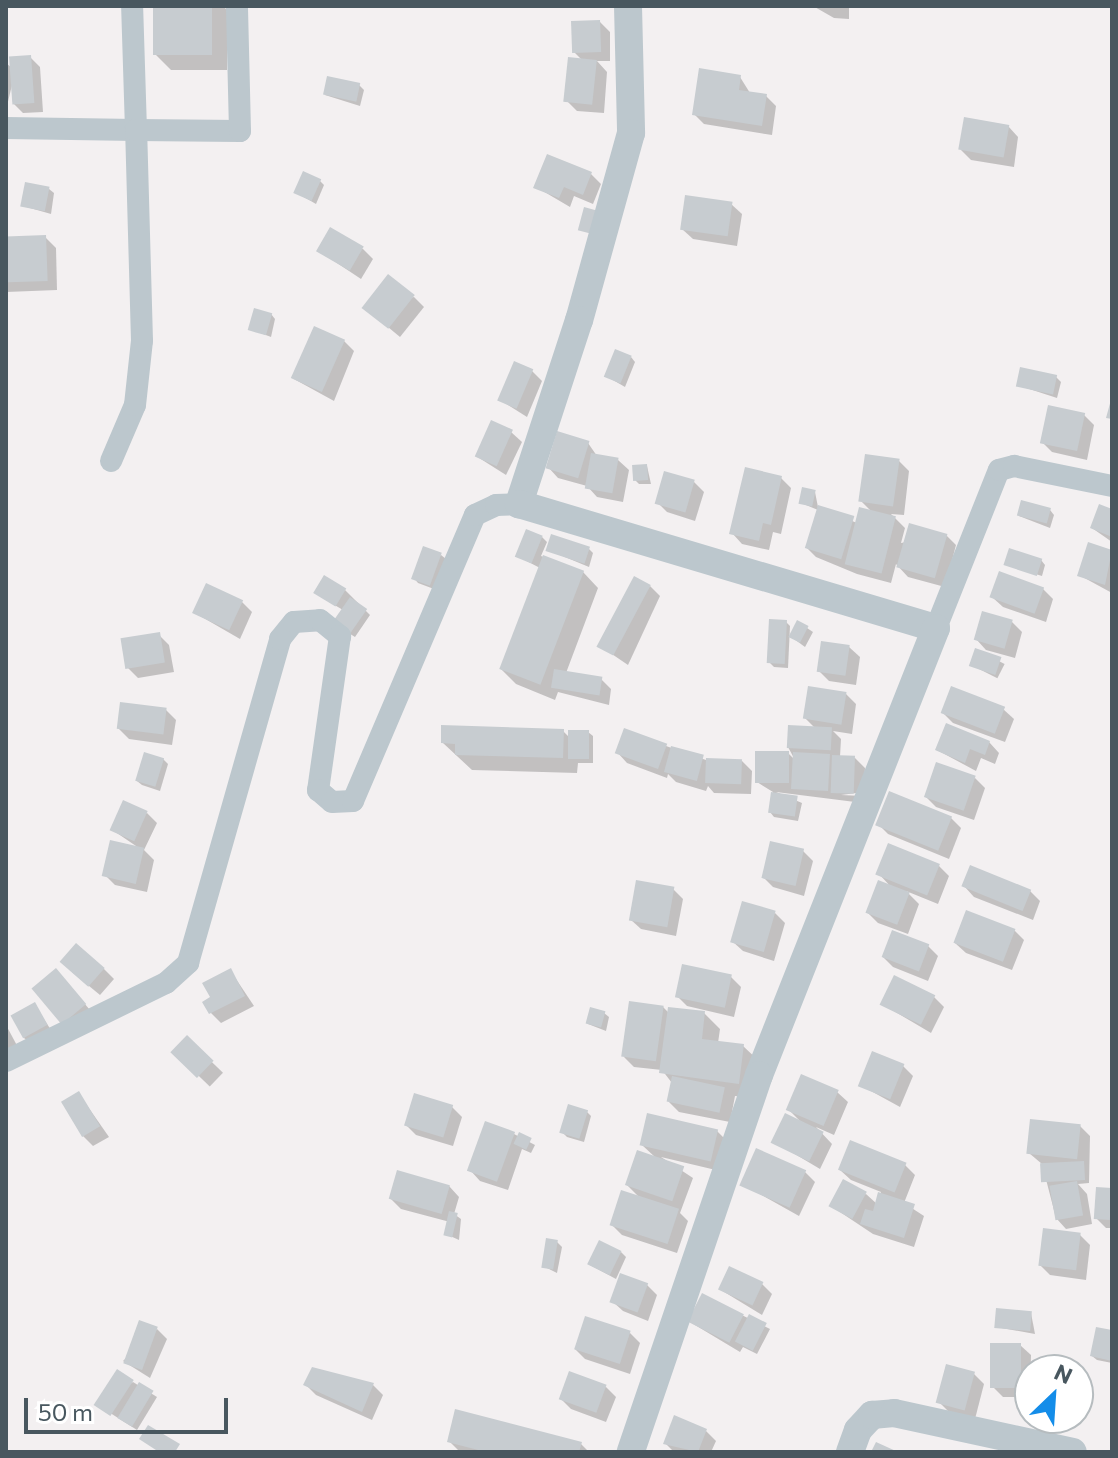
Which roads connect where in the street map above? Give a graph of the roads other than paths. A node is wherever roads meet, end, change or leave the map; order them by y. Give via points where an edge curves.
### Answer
1 (132, 6) edge
2 (237, 6) edge
3 (628, 6) edge
4 (6, 128) edge
5 (136, 130) junction
6 (111, 461) dead end
7 (1112, 486) edge
8 (519, 504) junction
9 (936, 628) junction
10 (6, 1061) edge
11 (631, 1452) edge
12 (850, 1452) edge
13 (1073, 1452) edge

1 - 5 street
2 - 5 street via 240,131
3 - 8 street via 631,133 579,320
4 - 5 street
5 - 6 street via 142,341 135,405
7 - 9 street via 1014,466 999,470
8 - 9 street
8 - 10 street via 496,505 475,515 353,801 332,802 318,790 340,636 320,620 294,622 280,639 188,963 166,983
9 - 11 street via 759,1075
12 - 13 street via 858,1430 872,1415 894,1413

